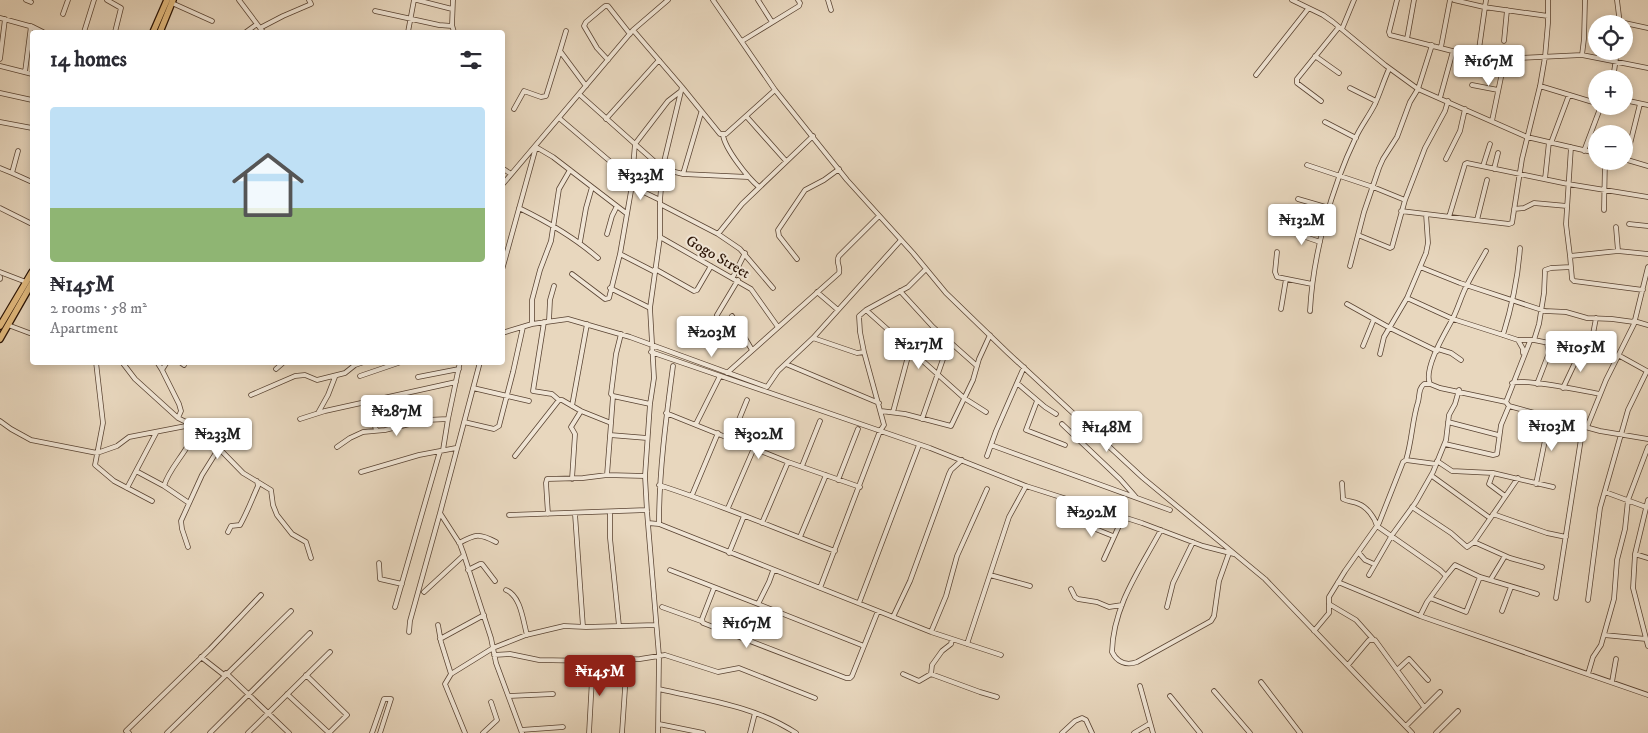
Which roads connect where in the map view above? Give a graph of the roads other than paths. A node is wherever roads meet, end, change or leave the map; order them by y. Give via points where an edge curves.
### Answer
1 (26, 0) edge
2 (68, 0) edge
3 (94, 0) edge
4 (107, 0) edge
5 (239, 0) edge
6 (309, 0) edge
7 (415, 0) edge
8 (453, 0) edge
9 (668, 0) edge
10 (713, 0) edge
11 (758, 0) edge
12 (798, 0) edge
13 (828, 0) edge
14 (1292, 0) edge
15 (1354, 0) edge
16 (1397, 0) edge
17 (1414, 0) edge
18 (1452, 0) edge
19 (1486, 0) edge
20 (1548, 0) edge
21 (1585, 0) edge
22 (1617, 0) edge
23 (171, 1) edge
24 (31, 2) dead end
25 (1484, 6) junction
26 (452, 9) junction
27 (1308, 9) junction
28 (831, 10) dead end
29 (1507, 10) junction
30 (375, 11) dead end
31 (63, 14) dead end
32 (1619, 15) edge
33 (1548, 16) junction
34 (410, 18) junction
35 (2, 19) edge
36 (212, 21) dead end
37 (772, 22) junction
38 (1633, 25) edge
39 (30, 26) junction
40 (258, 26) junction
41 (452, 26) junction
42 (1341, 28) junction
43 (1648, 28) edge
44 (39, 30) edge
45 (85, 30) edge
46 (116, 30) edge
47 (154, 30) edge
48 (161, 30) edge
49 (250, 30) edge
50 (261, 30) edge
51 (408, 30) edge
52 (453, 30) edge
53 (633, 30) junction
54 (566, 31) dead end
55 (630, 34) junction
56 (1407, 39) junction
57 (1504, 40) dead end
58 (742, 41) junction
59 (1432, 45) junction
60 (1441, 47) junction
61 (1453, 51) junction
62 (560, 52) junction
63 (1582, 55) junction
64 (1316, 56) junction
65 (1478, 56) junction
66 (1545, 57) junction
67 (1505, 58) junction
68 (0, 59) edge
69 (608, 60) junction
70 (659, 60) junction
71 (1616, 62) junction
72 (0, 66) edge
73 (1648, 68) edge
74 (1389, 69) junction
75 (1614, 70) edge
76 (25, 72) junction
77 (30, 73) edge
78 (1339, 73) dead end
79 (1256, 75) dead end
80 (1472, 85) dead end
81 (586, 86) junction
82 (1540, 86) junction
83 (1350, 88) dead end
84 (682, 89) junction
85 (1418, 89) junction
86 (775, 90) junction
87 (1498, 90) junction
88 (0, 93) edge
89 (579, 94) junction
90 (1569, 95) junction
91 (1440, 98) junction
92 (30, 100) edge
93 (1321, 101) dead end
94 (1376, 101) junction
95 (1448, 101) junction
96 (1588, 101) edge
97 (1633, 102) edge
98 (1640, 104) junction
99 (1648, 105) edge
100 (514, 109) dead end
101 (1465, 109) junction
102 (701, 113) junction
103 (1598, 115) edge
104 (746, 116) junction
105 (559, 118) junction
106 (606, 119) junction
107 (1492, 121) junction
108 (0, 122) edge
109 (1325, 122) dead end
110 (30, 128) edge
111 (1633, 130) edge
112 (723, 135) junction
113 (813, 136) junction
114 (1527, 137) junction
115 (1356, 138) junction
116 (1550, 142) junction
117 (635, 144) junction
118 (1490, 144) dead end
119 (536, 147) junction
120 (1571, 148) junction
121 (18, 151) dead end
122 (1584, 151) junction
123 (1498, 152) dead end
124 (1588, 152) edge
125 (1446, 159) dead end
126 (786, 161) junction
127 (1633, 162) edge
128 (1308, 165) dead end
129 (1483, 166) junction
130 (1648, 166) edge
131 (0, 168) edge
132 (663, 169) junction
133 (839, 169) junction
134 (1494, 169) junction
135 (505, 170) edge
136 (570, 170) junction
137 (1605, 170) edge
138 (12, 174) junction
139 (511, 174) junction
140 (682, 174) junction
141 (1520, 174) junction
142 (1341, 176) junction
143 (748, 177) junction
144 (1545, 179) junction
145 (632, 180) junction
146 (1486, 180) dead end
147 (30, 181) edge
148 (505, 181) edge
149 (1568, 184) junction
150 (631, 186) junction
151 (592, 187) junction
152 (759, 187) junction
153 (1373, 187) junction
154 (1604, 190) junction
155 (1648, 198) edge
156 (1298, 199) dead end
157 (1405, 200) junction
158 (660, 202) junction
159 (617, 206) junction
160 (1567, 206) junction
161 (0, 208) edge
162 (520, 208) junction
163 (1329, 208) junction
164 (1514, 209) junction
165 (1604, 210) dead end
166 (1401, 211) junction
167 (626, 213) junction
168 (1426, 214) junction
169 (879, 216) junction
170 (1449, 217) junction
171 (1477, 220) junction
172 (30, 223) edge
173 (1629, 224) dead end
174 (554, 226) junction
175 (1648, 226) edge
176 (1616, 227) dead end
177 (1291, 232) dead end
178 (607, 234) dead end
179 (718, 234) junction
180 (1358, 234) junction
181 (660, 237) junction
182 (901, 240) junction
183 (580, 242) junction
184 (1320, 242) junction
185 (1520, 248) dead end
186 (1486, 251) dead end
187 (1618, 251) junction
188 (1277, 252) dead end
189 (745, 253) junction
190 (620, 254) junction
191 (1648, 254) edge
192 (1570, 256) junction
193 (598, 258) dead end
194 (797, 259) dead end
195 (505, 260) edge
196 (711, 266) junction
197 (1350, 266) dead end
198 (1420, 267) junction
199 (1571, 267) junction
200 (1648, 267) edge
201 (926, 268) junction
202 (655, 271) junction
203 (0, 272) edge
204 (572, 274) dead end
205 (733, 277) junction
206 (1286, 279) junction
207 (738, 280) junction
208 (30, 283) edge
209 (1312, 284) junction
210 (1467, 285) junction
211 (554, 286) dead end
212 (610, 288) junction
213 (773, 288) dead end
214 (1643, 290) junction
215 (817, 292) junction
216 (900, 292) junction
217 (1406, 298) junction
218 (1513, 301) junction
219 (1347, 304) dead end
220 (650, 308) junction
221 (1281, 308) dead end
222 (838, 310) junction
223 (866, 310) junction
224 (1540, 310) junction
225 (1310, 311) dead end
226 (717, 314) dead end
227 (732, 316) dead end
228 (1596, 318) junction
229 (1374, 319) junction
230 (1453, 319) junction
231 (546, 322) junction
232 (1634, 322) junction
233 (532, 324) junction
234 (587, 324) junction
235 (8, 325) junction
236 (1648, 325) edge
237 (0, 326) edge
238 (523, 327) junction
239 (778, 327) junction
240 (1390, 328) junction
241 (505, 332) edge
242 (30, 333) edge
243 (621, 334) junction
244 (990, 335) junction
245 (1503, 335) junction
246 (812, 338) junction
247 (0, 339) edge
248 (1518, 340) junction
249 (1532, 340) junction
250 (950, 342) junction
251 (1547, 343) junction
252 (651, 345) junction
253 (1363, 346) dead end
254 (910, 349) junction
255 (752, 350) junction
256 (1437, 350) junction
257 (1581, 350) junction
258 (651, 352) junction
259 (864, 352) junction
260 (1380, 354) dead end
261 (1618, 355) junction
262 (1523, 356) junction
263 (1461, 360) dead end
264 (786, 364) junction
265 (96, 365) edge
266 (125, 365) edge
267 (159, 365) edge
268 (165, 365) edge
269 (281, 365) edge
270 (355, 365) edge
271 (393, 365) edge
272 (460, 365) edge
273 (479, 365) edge
274 (672, 366) dead end
275 (977, 366) junction
276 (1024, 367) junction
277 (276, 369) dead end
278 (459, 369) junction
279 (162, 370) junction
280 (1648, 371) edge
281 (723, 374) junction
282 (938, 374) junction
283 (335, 376) junction
284 (360, 376) dead end
285 (418, 377) dead end
286 (1515, 377) junction
287 (1518, 381) junction
288 (456, 382) junction
289 (1017, 383) junction
290 (1512, 383) junction
291 (1430, 384) junction
292 (1537, 384) junction
293 (473, 388) junction
294 (1563, 388) junction
295 (766, 389) junction
296 (1458, 390) junction
297 (1600, 394) junction
298 (251, 395) dead end
299 (507, 396) junction
300 (613, 396) junction
301 (964, 398) junction
302 (559, 400) junction
303 (747, 400) dead end
304 (368, 401) junction
305 (529, 401) dead end
306 (1037, 401) junction
307 (879, 403) junction
308 (650, 404) junction
309 (1508, 404) junction
310 (572, 406) junction
311 (582, 411) junction
312 (881, 411) junction
313 (893, 412) junction
314 (986, 412) dead end
315 (317, 413) junction
316 (666, 413) junction
317 (1056, 414) dead end
318 (1550, 416) junction
319 (178, 418) junction
320 (300, 419) dead end
321 (448, 419) junction
322 (922, 419) junction
323 (0, 420) edge
324 (820, 421) dead end
325 (464, 422) junction
326 (1448, 422) junction
327 (610, 423) junction
328 (696, 424) junction
329 (1062, 424) dead end
330 (193, 426) junction
331 (1585, 427) junction
332 (858, 429) dead end
333 (376, 430) junction
334 (880, 431) junction
335 (156, 432) junction
336 (718, 433) junction
337 (610, 435) junction
338 (1498, 435) junction
339 (1621, 435) junction
340 (647, 438) junction
341 (732, 439) junction
342 (1648, 439) edge
343 (100, 442) junction
344 (1065, 444) dead end
345 (1445, 444) junction
346 (919, 445) junction
347 (991, 445) junction
348 (1648, 447) edge
349 (219, 448) junction
350 (337, 448) dead end
351 (456, 448) junction
352 (754, 448) junction
353 (105, 450) junction
354 (441, 451) junction
355 (97, 453) junction
356 (515, 456) dead end
357 (987, 456) dead end
358 (962, 460) junction
359 (1406, 460) junction
360 (788, 462) junction
361 (1436, 463) junction
362 (802, 466) junction
363 (136, 471) junction
364 (361, 472) dead end
365 (1493, 473) junction
366 (607, 475) junction
367 (645, 476) junction
368 (826, 476) junction
369 (1432, 476) junction
370 (572, 478) junction
371 (1518, 478) junction
372 (838, 480) junction
373 (257, 481) junction
374 (1342, 483) dead end
375 (1536, 484) junction
376 (659, 485) junction
377 (164, 486) junction
378 (1026, 486) junction
379 (860, 487) junction
380 (1553, 487) dead end
381 (128, 488) junction
382 (987, 489) dead end
383 (1605, 492) junction
384 (692, 496) junction
385 (1505, 496) junction
386 (1137, 498) junction
387 (1628, 500) junction
388 (1648, 500) edge
389 (152, 501) dead end
390 (189, 503) junction
391 (1412, 507) junction
392 (1646, 507) junction
393 (728, 508) junction
394 (646, 510) junction
395 (1170, 510) dead end
396 (610, 512) junction
397 (440, 513) junction
398 (548, 514) junction
399 (575, 514) junction
400 (1493, 514) junction
401 (509, 515) dead end
402 (744, 516) junction
403 (1123, 517) junction
404 (1490, 518) junction
405 (1646, 521) edge
406 (1078, 522) dead end
407 (648, 523) junction
408 (762, 523) junction
409 (658, 524) junction
410 (1377, 526) junction
411 (1161, 530) junction
412 (228, 532) dead end
413 (1114, 536) junction
414 (1392, 536) junction
415 (800, 537) junction
416 (1566, 537) junction
417 (496, 542) dead end
418 (1193, 542) junction
419 (1474, 542) junction
420 (459, 543) junction
421 (188, 547) dead end
422 (835, 551) junction
423 (1229, 552) junction
424 (729, 553) junction
425 (1359, 553) junction
426 (1237, 554) junction
427 (1635, 554) junction
428 (464, 555) junction
429 (1505, 556) junction
430 (310, 558) dead end
431 (1648, 558) edge
432 (1104, 559) dead end
433 (1365, 560) junction
434 (1352, 562) junction
435 (379, 563) dead end
436 (1374, 564) junction
437 (1542, 567) dead end
438 (468, 570) junction
439 (670, 570) dead end
440 (773, 571) junction
441 (990, 575) junction
442 (1369, 575) dead end
443 (1446, 576) junction
444 (1480, 577) junction
445 (1491, 579) junction
446 (495, 581) dead end
447 (1338, 582) junction
448 (402, 584) junction
449 (1030, 586) dead end
450 (1511, 587) junction
451 (714, 588) junction
452 (820, 588) junction
453 (506, 590) dead end
454 (1071, 590) dead end
455 (424, 592) dead end
456 (1537, 594) dead end
457 (260, 595) dead end
458 (1430, 598) junction
459 (1556, 598) dead end
460 (1588, 600) dead end
461 (859, 603) junction
462 (758, 604) junction
463 (1329, 604) junction
464 (1122, 605) junction
465 (395, 607) dead end
466 (662, 607) dead end
467 (1167, 607) dead end
468 (291, 611) dead end
469 (878, 611) junction
470 (1502, 611) dead end
471 (484, 615) junction
472 (893, 616) junction
473 (1420, 616) junction
474 (701, 622) junction
475 (438, 625) dead end
476 (656, 625) junction
477 (619, 626) junction
478 (583, 627) junction
479 (1314, 631) junction
480 (409, 632) dead end
481 (931, 632) junction
482 (310, 633) dead end
483 (527, 635) junction
484 (1604, 635) junction
485 (440, 639) junction
486 (952, 639) junction
487 (1373, 639) junction
488 (1646, 639) junction
489 (967, 644) junction
490 (864, 646) junction
491 (1648, 646) edge
492 (493, 648) junction
493 (330, 652) dead end
494 (494, 655) junction
495 (1001, 655) dead end
496 (660, 656) junction
497 (201, 657) junction
498 (1616, 659) dead end
499 (627, 660) junction
500 (593, 661) junction
501 (1348, 665) junction
502 (1397, 670) junction
503 (225, 674) junction
504 (451, 674) junction
505 (903, 674) dead end
506 (931, 674) junction
507 (1588, 674) junction
508 (306, 675) junction
509 (1428, 680) dead end
510 (1261, 682) dead end
511 (1612, 682) junction
512 (1140, 686) dead end
513 (659, 689) junction
514 (1214, 691) dead end
515 (1440, 692) dead end
516 (286, 694) junction
517 (553, 694) dead end
518 (248, 695) junction
519 (509, 696) junction
520 (1170, 696) dead end
521 (1648, 696) edge
522 (997, 697) dead end
523 (815, 698) dead end
524 (491, 702) dead end
525 (1424, 707) junction
526 (1458, 711) dead end
527 (755, 713) junction
528 (267, 714) junction
529 (659, 724) junction
530 (1149, 724) junction
531 (1406, 726) junction
532 (563, 727) dead end
533 (283, 731) edge
534 (521, 731) edge
535 (790, 731) edge
536 (129, 733) edge
537 (167, 733) edge
538 (210, 733) edge
539 (248, 733) edge
540 (289, 733) edge
541 (329, 733) edge
542 (372, 733) edge
543 (380, 733) edge
544 (465, 733) edge
545 (483, 733) edge
546 (589, 733) edge
547 (622, 733) edge
548 (658, 733) edge
549 (703, 733) edge
550 (750, 733) edge
551 (796, 733) edge
552 (1062, 733) edge
553 (1092, 733) edge
554 (1134, 733) edge
555 (1153, 733) edge
556 (1200, 733) edge
557 (1250, 733) edge
558 (1300, 733) edge
559 (1412, 733) edge
560 (1437, 733) edge

1 - 24 street
2 - 31 street
3 - 45 street
4 - 46 street via 121,8
5 - 40 street
6 - 40 street via 311,4
7 - 26 street
7 - 34 street
8 - 26 street
9 - 53 street
10 - 58 street
11 - 37 street
12 - 37 street via 799,6
13 - 28 street
14 - 27 street
15 - 42 street
16 - 56 street via 1390,34
17 - 56 street
18 - 25 street
18 - 60 street
19 - 25 street
20 - 33 street
21 - 63 street
22 - 32 street
23 - 36 street
23 - 47 main road
23 - 48 main road
25 - 29 street
25 - 65 street
26 - 41 street
27 - 42 street
27 - 79 street
29 - 33 street
29 - 57 street
30 - 34 street
33 - 66 street
34 - 41 street
34 - 51 street
35 - 39 street
35 - 68 street
37 - 58 street
38 - 43 street
39 - 44 street
39 - 76 street
40 - 49 street
40 - 50 street
41 - 52 street
42 - 64 street
42 - 74 street
53 - 55 street
53 - 70 street
54 - 62 street
55 - 69 street
55 - 69 street via 608,6 586,22 585,28
56 - 59 street
58 - 86 street
59 - 60 street
59 - 85 street
60 - 61 street
61 - 65 street
61 - 91 street
62 - 81 street
62 - 100 street via 546,96 524,91
63 - 66 street
63 - 71 street
64 - 78 street
64 - 93 street via 1296,82
65 - 67 street
66 - 67 street
66 - 82 street
67 - 87 street
69 - 81 street
70 - 84 street
70 - 106 street
71 - 73 street
71 - 75 street
72 - 76 street
74 - 85 street
74 - 94 street
76 - 77 street
80 - 87 street
81 - 89 street
82 - 90 street
82 - 114 street
83 - 94 street
84 - 102 street
84 - 117 street via 668,101
84 - 132 street
85 - 91 street
85 - 153 street
86 - 104 street
86 - 113 street
87 - 107 street
88 - 92 street
89 - 105 street
89 - 106 street
90 - 96 street
90 - 116 street
91 - 95 street
94 - 115 street
95 - 101 street
95 - 157 street
97 - 98 street
98 - 99 street
98 - 111 street
101 - 107 street
101 - 125 street via 1460,131
102 - 112 street
102 - 140 street
103 - 122 street
104 - 112 street
104 - 126 street
105 - 119 street
105 - 145 street
106 - 117 street
107 - 114 street
108 - 110 street
109 - 115 street
112 - 143 street via 726,146
113 - 126 street
113 - 133 street
114 - 116 street
114 - 141 street
115 - 142 street
116 - 120 street
116 - 144 street
117 - 132 street
117 - 145 street
118 - 129 street
119 - 136 street
119 - 139 street
119 - 162 street
120 - 122 street
120 - 149 street
121 - 138 street
122 - 124 street
123 - 134 street
126 - 152 street
127 - 130 street
128 - 142 street
129 - 134 street
129 - 170 street via 1465,164
131 - 138 street
132 - 140 street
132 - 158 street
133 - 169 street
133 - 194 street via 805,190 778,230
134 - 141 street
135 - 139 street
136 - 151 street
136 - 174 street via 559,188
137 - 154 street
138 - 147 street
139 - 148 street
140 - 143 street
141 - 144 street
141 - 164 street
142 - 153 street
142 - 163 street
143 - 152 street
144 - 149 street
145 - 150 street
146 - 171 street
149 - 154 street
149 - 160 street
150 - 158 street
150 - 167 street
151 - 159 street
151 - 183 street
152 - 179 street
153 - 157 street
153 - 180 street
154 - 155 street
154 - 165 street
156 - 163 street
157 - 166 street
158 - 179 street
158 - 181 street
159 - 167 street
159 - 178 street
160 - 164 street via 1534,204
160 - 192 street via 1566,232
161 - 172 street
162 - 174 street
162 - 195 street
163 - 184 street
164 - 171 street via 1511,224
166 - 168 street
166 - 180 street via 1391,248
167 - 190 street
168 - 170 street
168 - 198 street via 1428,245
169 - 182 street
169 - 215 street via 839,256 839,273
170 - 171 street
173 - 175 street
174 - 183 street
174 - 233 street via 532,300
176 - 187 street
177 - 184 street
179 - 189 street
180 - 197 street
181 - 196 street, Gogo Street
181 - 202 street
182 - 201 street
182 - 222 street
183 - 193 street
184 - 209 street
185 - 218 street
186 - 210 street
187 - 191 street
187 - 192 street
188 - 206 street via 1276,274
189 - 205 street
189 - 213 street
190 - 202 street
190 - 212 street
192 - 199 street
196 - 202 street via 694,291
196 - 205 street, Gogo Street
198 - 210 street
198 - 217 street
199 - 214 street via 1574,281
199 - 224 street via 1546,269
200 - 214 street
201 - 216 street
201 - 244 street via 946,293
202 - 220 street
203 - 208 street
204 - 212 street via 605,300 609,298
205 - 207 street, Gogo Street
206 - 209 street
206 - 221 street
207 - 226 street
207 - 239 street, Gogo Street via 752,290
208 - 235 main road
208 - 237 main road
209 - 225 street
210 - 218 street
210 - 230 street
211 - 231 street
212 - 220 street
214 - 232 street
215 - 222 street
215 - 239 street
216 - 223 street
216 - 250 street
217 - 230 street
217 - 240 street
218 - 224 street
218 - 245 street
219 - 229 street
220 - 252 street
222 - 246 street
223 - 254 street
223 - 259 street via 859,316
224 - 228 street
224 - 249 street via 1539,324
227 - 255 street
228 - 232 street
228 - 257 street via 1593,334
229 - 240 street
229 - 253 street
230 - 245 street
230 - 256 street
231 - 233 street
231 - 234 street via 564,318
231 - 302 street via 533,391 552,394
232 - 236 street
232 - 261 street
233 - 238 street
234 - 243 street
234 - 310 street
235 - 242 street
235 - 247 main road
238 - 241 street
238 - 299 street
239 - 255 street
240 - 256 street
240 - 260 street
243 - 252 street
243 - 300 street via 610,392
244 - 275 street
244 - 276 street
245 - 248 street
246 - 259 street via 857,353
246 - 264 street
248 - 249 street
248 - 262 street
249 - 251 street
249 - 262 street
250 - 275 street
250 - 282 street
251 - 257 street
251 - 292 street via 1549,353
252 - 258 street
252 - 281 street
254 - 282 street
254 - 313 street
255 - 281 street
256 - 263 street via 1451,353
256 - 291 street via 1428,379
257 - 294 street
258 - 281 street
258 - 308 street via 654,378
259 - 307 street
261 - 280 street
261 - 297 street
262 - 286 street
264 - 295 street
264 - 307 street
265 - 343 street via 103,423
266 - 319 street
267 - 279 street
268 - 279 street
269 - 277 street
270 - 283 street via 345,374
271 - 284 street
272 - 278 street
273 - 293 street
274 - 316 street
275 - 301 street
276 - 289 street
276 - 426 street via 1143,478
278 - 285 street
278 - 288 street
279 - 319 street via 180,404
280 - 339 street via 1632,401
281 - 295 street
281 - 328 street
282 - 301 street
282 - 322 street
283 - 298 street via 317,380 305,375 296,376
283 - 315 street
286 - 287 street
286 - 290 street
287 - 290 street
287 - 292 street
288 - 304 street
288 - 321 street
289 - 306 street
289 - 347 street
290 - 309 street
291 - 296 street
291 - 359 street via 1420,388
292 - 294 street
293 - 299 street
293 - 325 street
294 - 297 street
295 - 334 street
296 - 309 street
296 - 326 street
297 - 331 street
299 - 305 street
299 - 325 street via 497,428
300 - 308 street
300 - 327 street
301 - 314 street
301 - 322 street via 951,426
302 - 310 street
302 - 356 street
303 - 341 street
304 - 315 street
304 - 333 street
306 - 317 street
306 - 344 street via 1026,430
307 - 312 street
308 - 340 street
309 - 318 street
309 - 338 street
310 - 311 street
311 - 327 street
311 - 370 street via 571,427 576,434
312 - 313 street
312 - 334 street via 884,424
313 - 322 street
315 - 320 street
316 - 328 street
316 - 376 street
318 - 331 street
318 - 375 street
319 - 330 street
321 - 333 street
321 - 354 street
323 - 355 street via 31,440
324 - 362 street
325 - 351 street
326 - 338 street
326 - 345 street
327 - 337 street
328 - 336 street
329 - 386 street
330 - 335 street
330 - 349 street
330 - 377 street via 190,442
331 - 339 street
331 - 416 street
332 - 372 street
333 - 350 street via 350,438
334 - 346 street
334 - 379 street
335 - 353 street via 129,437
335 - 363 street
336 - 341 street
336 - 384 street
337 - 340 street
337 - 366 street
338 - 345 street via 1497,453 1494,455
339 - 342 street
339 - 383 street
340 - 367 street
341 - 352 street
343 - 353 street
343 - 355 street
345 - 361 street
346 - 358 street
346 - 461 street
347 - 357 street
347 - 386 street
348 - 387 street
349 - 373 street via 243,473
349 - 390 street
351 - 354 street
351 - 397 street
352 - 360 street
352 - 393 street
353 - 355 street
354 - 364 street
354 - 448 street
355 - 381 street via 95,465
358 - 378 street
358 - 472 street via 949,474 910,581
359 - 361 street
359 - 410 street
360 - 362 street
360 - 408 street
361 - 365 street via 1452,471
361 - 369 street
362 - 368 street
363 - 377 street
363 - 381 street
365 - 371 street
365 - 385 street via 1489,484
366 - 367 street
366 - 370 street
367 - 394 street
368 - 372 street
368 - 415 street
369 - 391 street
369 - 404 street
370 - 398 street via 547,480
371 - 375 street
371 - 385 street
372 - 379 street
373 - 412 street via 258,486 242,522 231,526
373 - 430 street via 271,490 278,515 292,534 306,542
374 - 410 street via 1343,499 1361,504
375 - 380 street
376 - 384 street
376 - 409 street
377 - 390 street
378 - 403 street
378 - 441 street via 1009,518
379 - 422 street
381 - 389 street
382 - 481 street via 957,556 946,596
383 - 387 street
383 - 460 street
384 - 393 street
385 - 400 street
386 - 395 street
387 - 392 street
387 - 484 street via 1614,598
388 - 392 street
390 - 421 street via 181,524
391 - 414 street
391 - 419 street via 1467,546
392 - 405 street
393 - 402 street
394 - 396 street
394 - 407 street
396 - 399 street
396 - 477 street
397 - 420 street
397 - 480 street
398 - 399 street
398 - 401 street
399 - 478 street
400 - 404 street
400 - 416 street
402 - 408 street
402 - 424 street
403 - 411 street
403 - 413 street
404 - 419 street
405 - 427 street
406 - 413 street
407 - 409 street
407 - 476 street
408 - 415 street
409 - 424 street
410 - 414 street
410 - 425 street
411 - 418 street
411 - 464 street
413 - 432 street
414 - 436 street
414 - 443 street
415 - 422 street
416 - 459 street
417 - 420 street via 478,535
418 - 423 street
418 - 467 street via 1173,583
419 - 429 street
420 - 428 street
422 - 452 street
423 - 426 street
423 - 464 street via 1211,622 1132,664 1122,662 1112,652
424 - 440 street
425 - 433 street
425 - 434 street
426 - 479 street
427 - 431 street
427 - 488 street via 1633,588
428 - 438 street
428 - 455 street
429 - 437 street
429 - 445 street
433 - 434 street
433 - 436 street
434 - 447 street
435 - 448 street via 380,579
436 - 442 street
438 - 446 street via 482,564
438 - 471 street
439 - 451 street
440 - 452 street
440 - 462 street
441 - 449 street
441 - 489 street
443 - 444 street via 1455,564
443 - 458 street
444 - 445 street
444 - 458 street via 1466,612
445 - 450 street
447 - 463 street via 1329,597
447 - 473 street
448 - 465 street
450 - 456 street
450 - 470 street
451 - 462 street
451 - 474 street
452 - 461 street
453 - 483 street via 518,602
454 - 464 street via 1078,599 1109,607
457 - 497 street
458 - 473 street
461 - 469 street
462 - 490 street
463 - 479 street via 1329,613
463 - 487 street via 1356,620
466 - 474 street
468 - 503 street
469 - 472 street
469 - 490 street
471 - 485 street
471 - 492 street
472 - 481 street
473 - 507 street
474 - 490 street via 846,678 852,676
475 - 485 street
476 - 477 street
476 - 496 street
477 - 478 street
478 - 483 street via 564,626
479 - 501 street
481 - 486 street
482 - 518 street
483 - 492 street
484 - 488 street
484 - 507 street
485 - 504 street
486 - 489 street
486 - 506 street via 932,665
487 - 501 street
487 - 502 street
488 - 491 street
489 - 495 street
492 - 494 street
492 - 504 street
493 - 508 street
494 - 500 street
494 - 519 street
496 - 499 street
496 - 513 street
496 - 523 street via 718,672 739,668
497 - 503 street
497 - 536 street via 126,731
498 - 511 street
499 - 500 street
499 - 547 street
500 - 546 street
501 - 531 street
502 - 509 street via 1410,659
502 - 525 street
503 - 518 street
503 - 537 street
504 - 544 street via 445,684
505 - 506 street via 919,681
506 - 522 street
507 - 511 street
508 - 516 street
508 - 541 street via 347,715
510 - 558 street
511 - 521 street
512 - 530 street
513 - 527 street
513 - 529 street
514 - 557 street
515 - 525 street
516 - 528 street
516 - 541 street
517 - 519 street
518 - 528 street
518 - 538 street
519 - 534 street
520 - 556 street
524 - 545 street via 497,720
525 - 531 street
526 - 560 street
527 - 535 street via 775,720
527 - 550 street
528 - 533 street
528 - 539 street
529 - 548 street
529 - 549 street
530 - 554 street
530 - 555 street
531 - 559 street
532 - 534 street
533 - 540 street
535 - 551 street
542 - 543 street via 384,699 391,699
552 - 553 street via 1082,718

